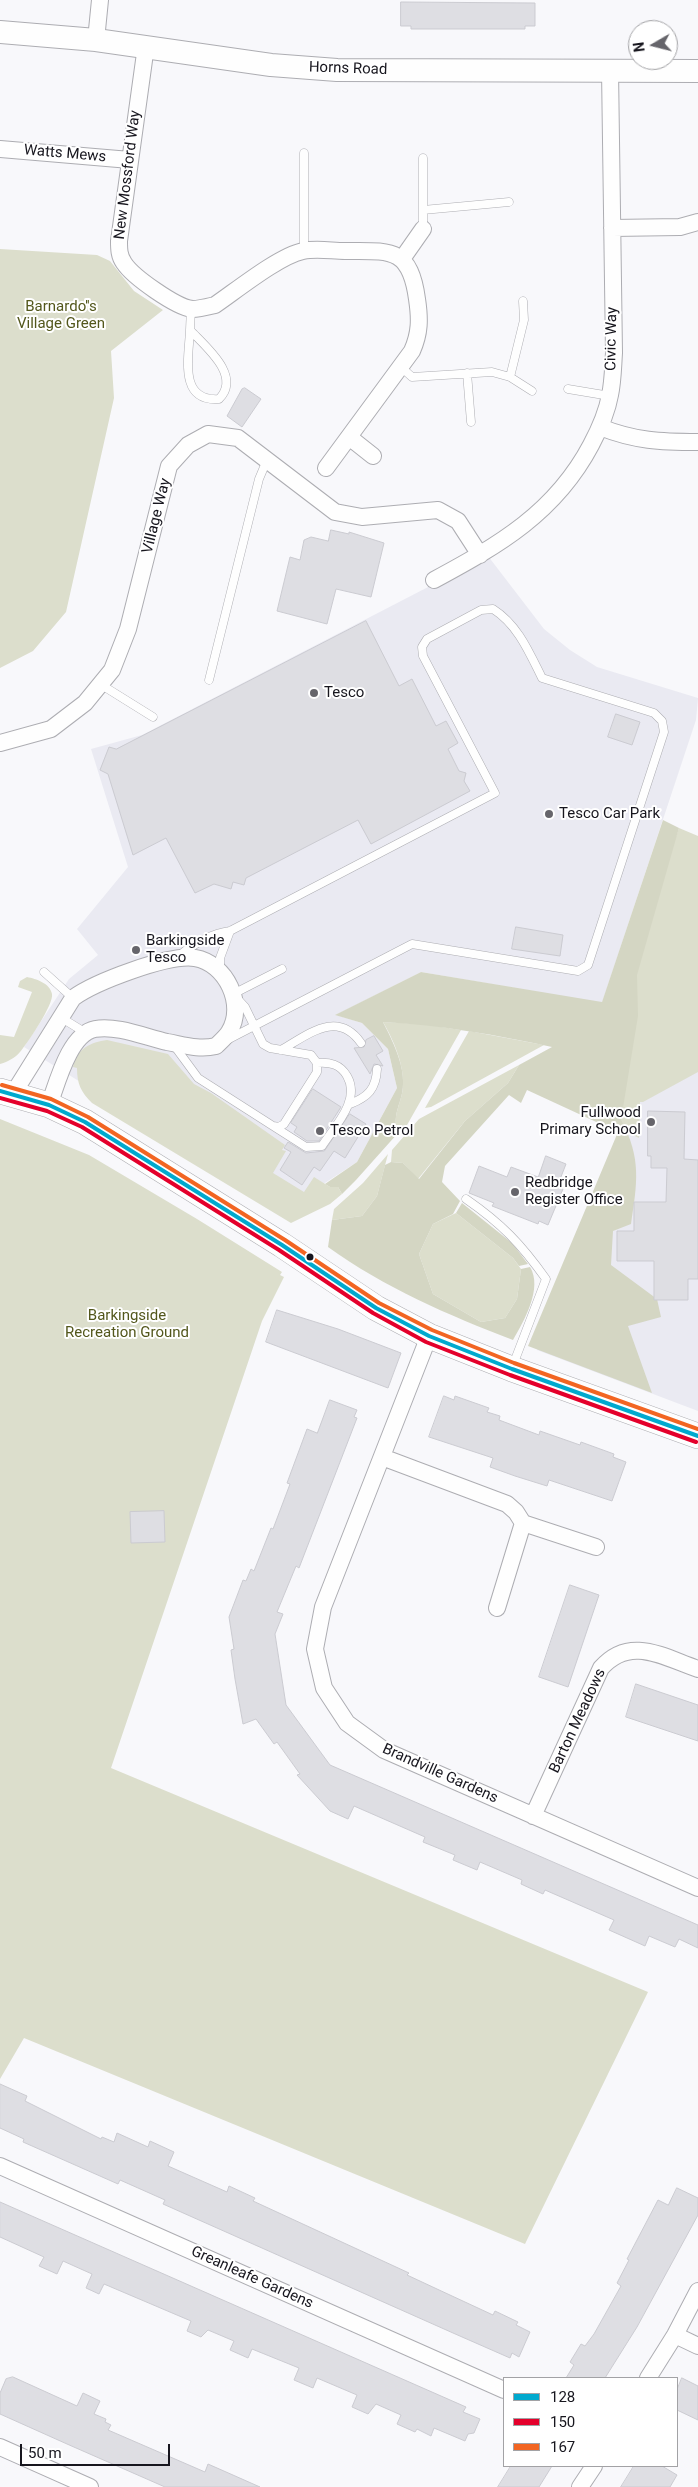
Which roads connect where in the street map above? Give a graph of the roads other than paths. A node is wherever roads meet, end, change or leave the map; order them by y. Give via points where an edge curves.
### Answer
1 (100, 0) edge
2 (0, 32) edge
3 (96, 40) junction
4 (146, 46) junction
5 (610, 70) junction
6 (698, 71) edge
7 (0, 149) edge
8 (304, 153) dead end
9 (423, 158) dead end
10 (130, 160) junction
11 (509, 202) dead end
12 (424, 210) junction
13 (698, 222) edge
14 (612, 228) junction
15 (424, 229) joint
16 (304, 251) junction
17 (402, 259) junction
18 (522, 301) dead end
19 (191, 308) junction
20 (190, 330) junction
21 (401, 367) junction
22 (467, 374) junction
23 (510, 377) junction
24 (568, 389) dead end
25 (532, 391) dead end
26 (610, 396) junction
27 (471, 422) dead end
28 (600, 427) junction
29 (349, 437) junction
30 (698, 442) edge
31 (373, 456) dead end
32 (267, 460) junction
33 (326, 468) dead end
34 (480, 555) junction
35 (434, 580) dead end
36 (209, 680) dead end
37 (100, 684) junction
38 (153, 717) dead end
39 (0, 743) edge
40 (230, 931) junction
41 (177, 958) junction
42 (220, 969) junction
43 (282, 969) dead end
44 (44, 972) dead end
45 (233, 994) junction
46 (73, 998) junction
47 (60, 1016) junction
48 (255, 1026) junction
49 (86, 1033) junction
50 (172, 1043) junction
51 (361, 1043) dead end
52 (216, 1046) junction
53 (282, 1050) junction
54 (317, 1063) junction
55 (377, 1069) dead end
56 (6, 1092) edge
57 (350, 1104) junction
58 (49, 1105) junction
59 (273, 1126) junction
60 (466, 1198) dead end
61 (429, 1336) junction
62 (512, 1369) junction
63 (698, 1436) edge
64 (382, 1457) junction
65 (523, 1522) junction
66 (596, 1547) dead end
67 (497, 1608) dead end
68 (698, 1669) edge
69 (533, 1816) junction
70 (698, 1888) edge
71 (0, 2166) edge
72 (698, 2291) edge
73 (675, 2335) junction
74 (698, 2346) edge
75 (649, 2377) edge
76 (503, 2390) edge
77 (0, 2447) edge
78 (593, 2467) edge
79 (74, 2484) edge
80 (90, 2487) edge
81 (580, 2487) edge

1 - 3 street
2 - 3 street, Horns Road
3 - 4 street, Horns Road
4 - 5 street, Horns Road via 270,65 337,70
4 - 10 street, New Mossford Way
5 - 6 street, Horns Road
5 - 14 street, Civic Way
7 - 10 street, Watts Mews
8 - 16 lane
9 - 12 lane
10 - 19 street, New Mossford Way via 119,253 130,270 175,303
11 - 12 lane
12 - 15 lane
13 - 14 street via 680,227
14 - 26 street, Civic Way via 614,353
15 - 17 street
16 - 17 street via 385,251
16 - 19 street via 281,261 215,305
17 - 21 street via 415,279 420,322 418,337
18 - 23 lane via 524,320
19 - 20 lane
20 - 20 lane via 220,363 228,378 225,393 219,399 208,400 192,390 188,376
21 - 22 lane via 412,377
21 - 29 street
22 - 23 lane via 492,372
22 - 27 lane
23 - 25 lane
24 - 26 lane
26 - 28 street, Civic Way
28 - 30 street via 634,440
28 - 34 street, Civic Way via 580,465 560,491 530,522
29 - 31 street
29 - 33 street
32 - 34 street, Village Way via 335,512 348,516 438,510 458,521
32 - 36 lane via 259,479
32 - 37 street, Village Way via 238,438 208,434 188,445 170,466 128,629 112,670
34 - 35 street, Civic Way
37 - 38 lane
37 - 39 street, Village Way via 85,703 51,729
40 - 41 lane via 189,948
40 - 42 lane via 220,958
40 - 48 lane via 495,793 423,656 422,647 427,639 481,610 493,609 504,616 518,632 542,678 654,713 662,721 664,732 588,965 584,969 578,971 412,944
41 - 42 street via 207,961
41 - 46 street via 105,980
42 - 45 street
43 - 45 lane
44 - 46 lane
45 - 48 lane
45 - 52 street via 235,1014 229,1032
46 - 47 street
47 - 49 lane
47 - 56 street
48 - 52 lane
48 - 53 lane via 264,1044
49 - 50 street via 95,1029 111,1029
49 - 58 street via 66,1058
50 - 52 street via 194,1048
50 - 59 lane via 198,1078
51 - 53 lane via 357,1036 332,1025
53 - 54 lane via 311,1055
54 - 57 lane via 329,1062 343,1069 352,1084
54 - 59 lane via 317,1072 284,1124
55 - 57 lane via 371,1092
56 - 58 main road
57 - 59 lane via 322,1146 306,1147
58 - 61 main road via 91,1126 282,1245 376,1308
60 - 62 lane via 521,1245 546,1279
61 - 62 main road
61 - 64 street, Brandville Gardens
62 - 63 main road
64 - 65 street via 507,1504
64 - 69 street, Brandville Gardens via 323,1607 315,1649 324,1688 346,1723 384,1750
65 - 66 street
65 - 67 street
68 - 69 street, Barton Meadows via 638,1649 611,1656 601,1668
69 - 70 street, Brandville Gardens
71 - 76 street, Greanleafe Gardens
72 - 73 street
73 - 74 street
73 - 75 street
77 - 79 street
78 - 81 street
79 - 80 street

